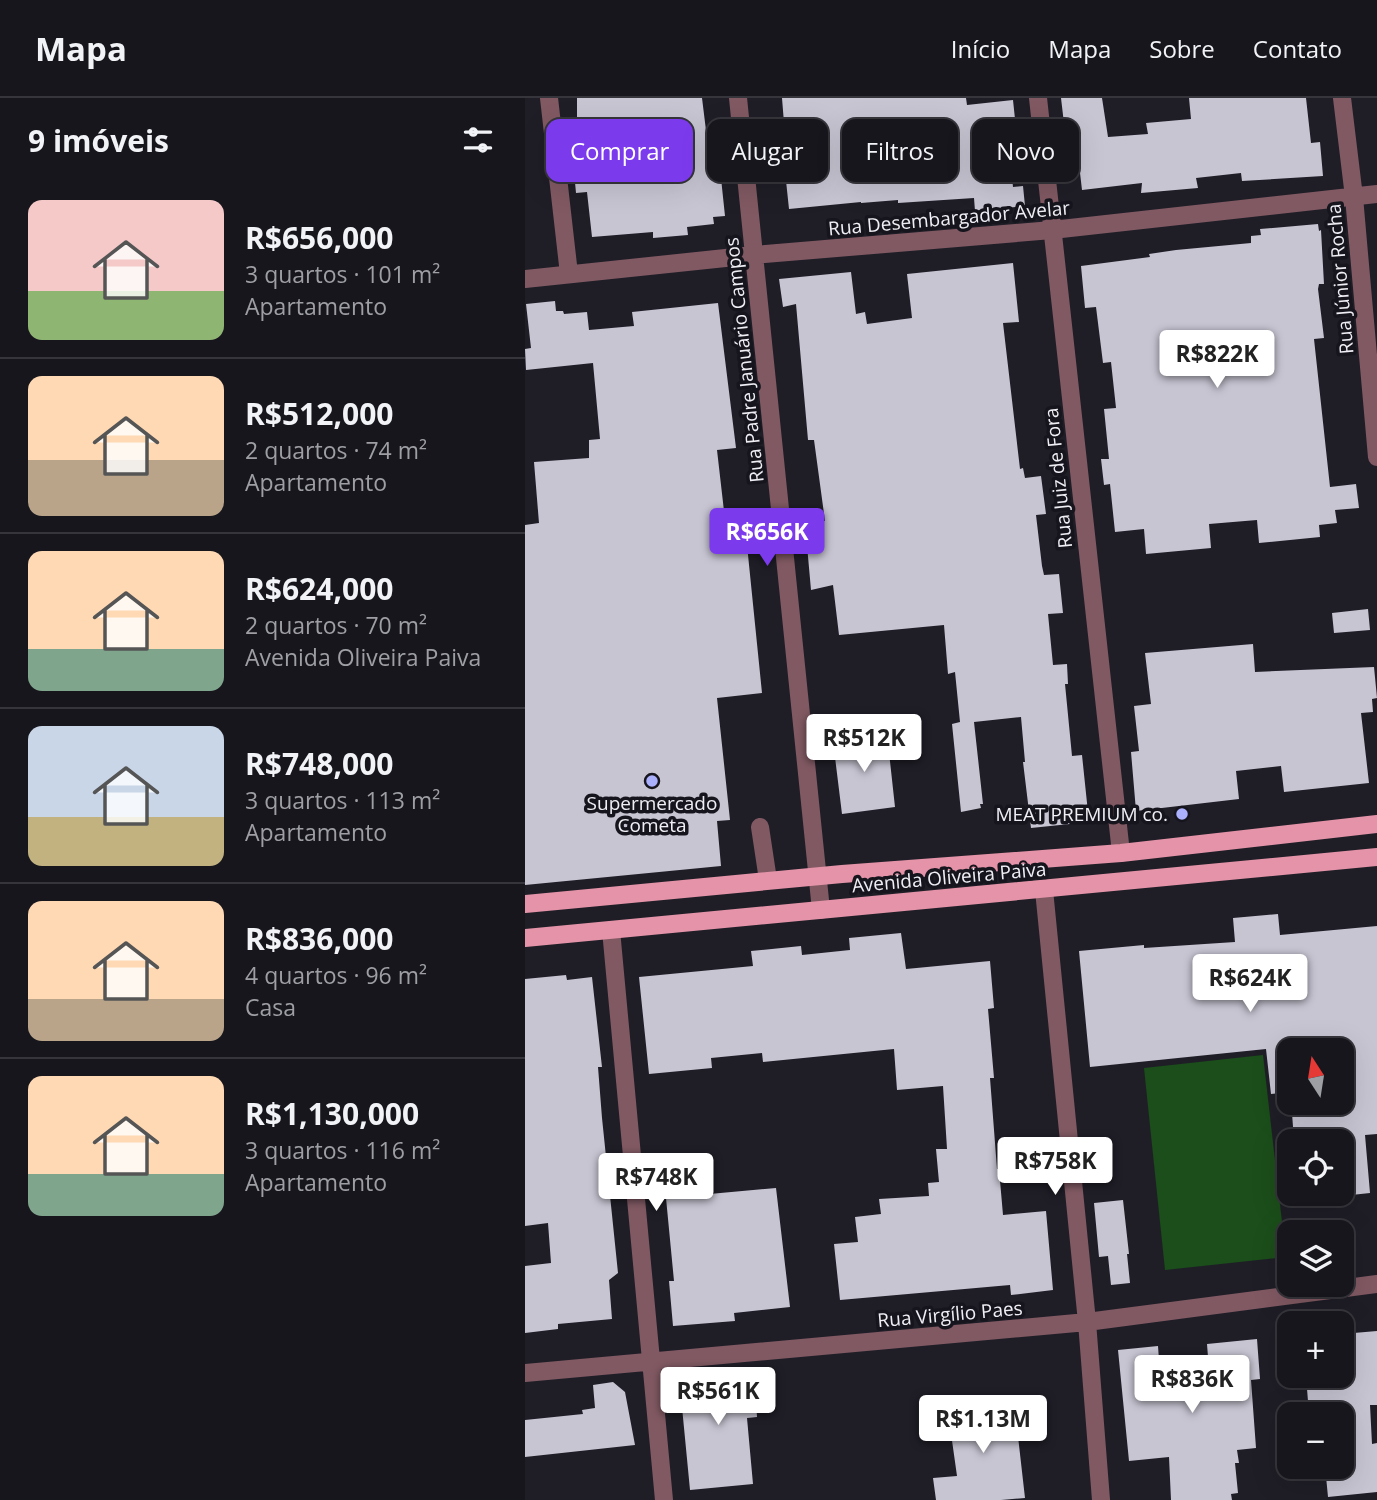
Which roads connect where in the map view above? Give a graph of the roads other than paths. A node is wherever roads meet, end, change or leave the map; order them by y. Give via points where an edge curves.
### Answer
1 (549, 98) edge
2 (738, 98) edge
3 (1038, 98) edge
4 (1342, 98) edge
5 (1377, 194) edge
6 (1354, 197) junction
7 (1052, 230) junction
8 (754, 255) junction
9 (569, 274) junction
10 (525, 279) edge
11 (1377, 457) edge
12 (1377, 824) edge
13 (760, 827) dead end
14 (1121, 853) junction
15 (1377, 857) edge
16 (817, 876) junction
17 (768, 880) junction
18 (1044, 890) junction
19 (525, 904) edge
20 (821, 910) junction
21 (611, 930) junction
22 (525, 938) edge
23 (1377, 1284) edge
24 (1087, 1322) junction
25 (650, 1362) junction
26 (525, 1373) edge
27 (664, 1500) edge
28 (1101, 1500) edge

1 - 9 street
2 - 8 street, Rua Padre Januário Campos
3 - 7 street, Rua Juiz de Fora
4 - 6 street, Rua Júnior Rocha
5 - 6 street, Rua Desembargador Avelar
6 - 7 street, Rua Desembargador Avelar
6 - 11 street, Rua Júnior Rocha
7 - 8 street, Rua Desembargador Avelar
7 - 14 street, Rua Juiz de Fora
8 - 9 street, Rua Desembargador Avelar
8 - 16 street, Rua Padre Januário Campos
9 - 10 street, Rua Desembargador Avelar
12 - 14 main road, Avenida Oliveira Paiva
13 - 17 street
14 - 16 main road, Avenida Oliveira Paiva
15 - 18 main road, Avenida Oliveira Paiva
16 - 17 main road, Avenida Oliveira Paiva
16 - 20 street, Rua Padre Januário Campos
17 - 19 main road, Avenida Oliveira Paiva
18 - 20 main road, Avenida Oliveira Paiva
18 - 24 street
20 - 21 main road, Avenida Oliveira Paiva
21 - 22 main road, Avenida Oliveira Paiva
21 - 25 street
23 - 24 street, Rua Virgílio Paes
24 - 25 street, Rua Virgílio Paes
24 - 28 street
25 - 26 street, Rua Virgílio Paes
25 - 27 street

